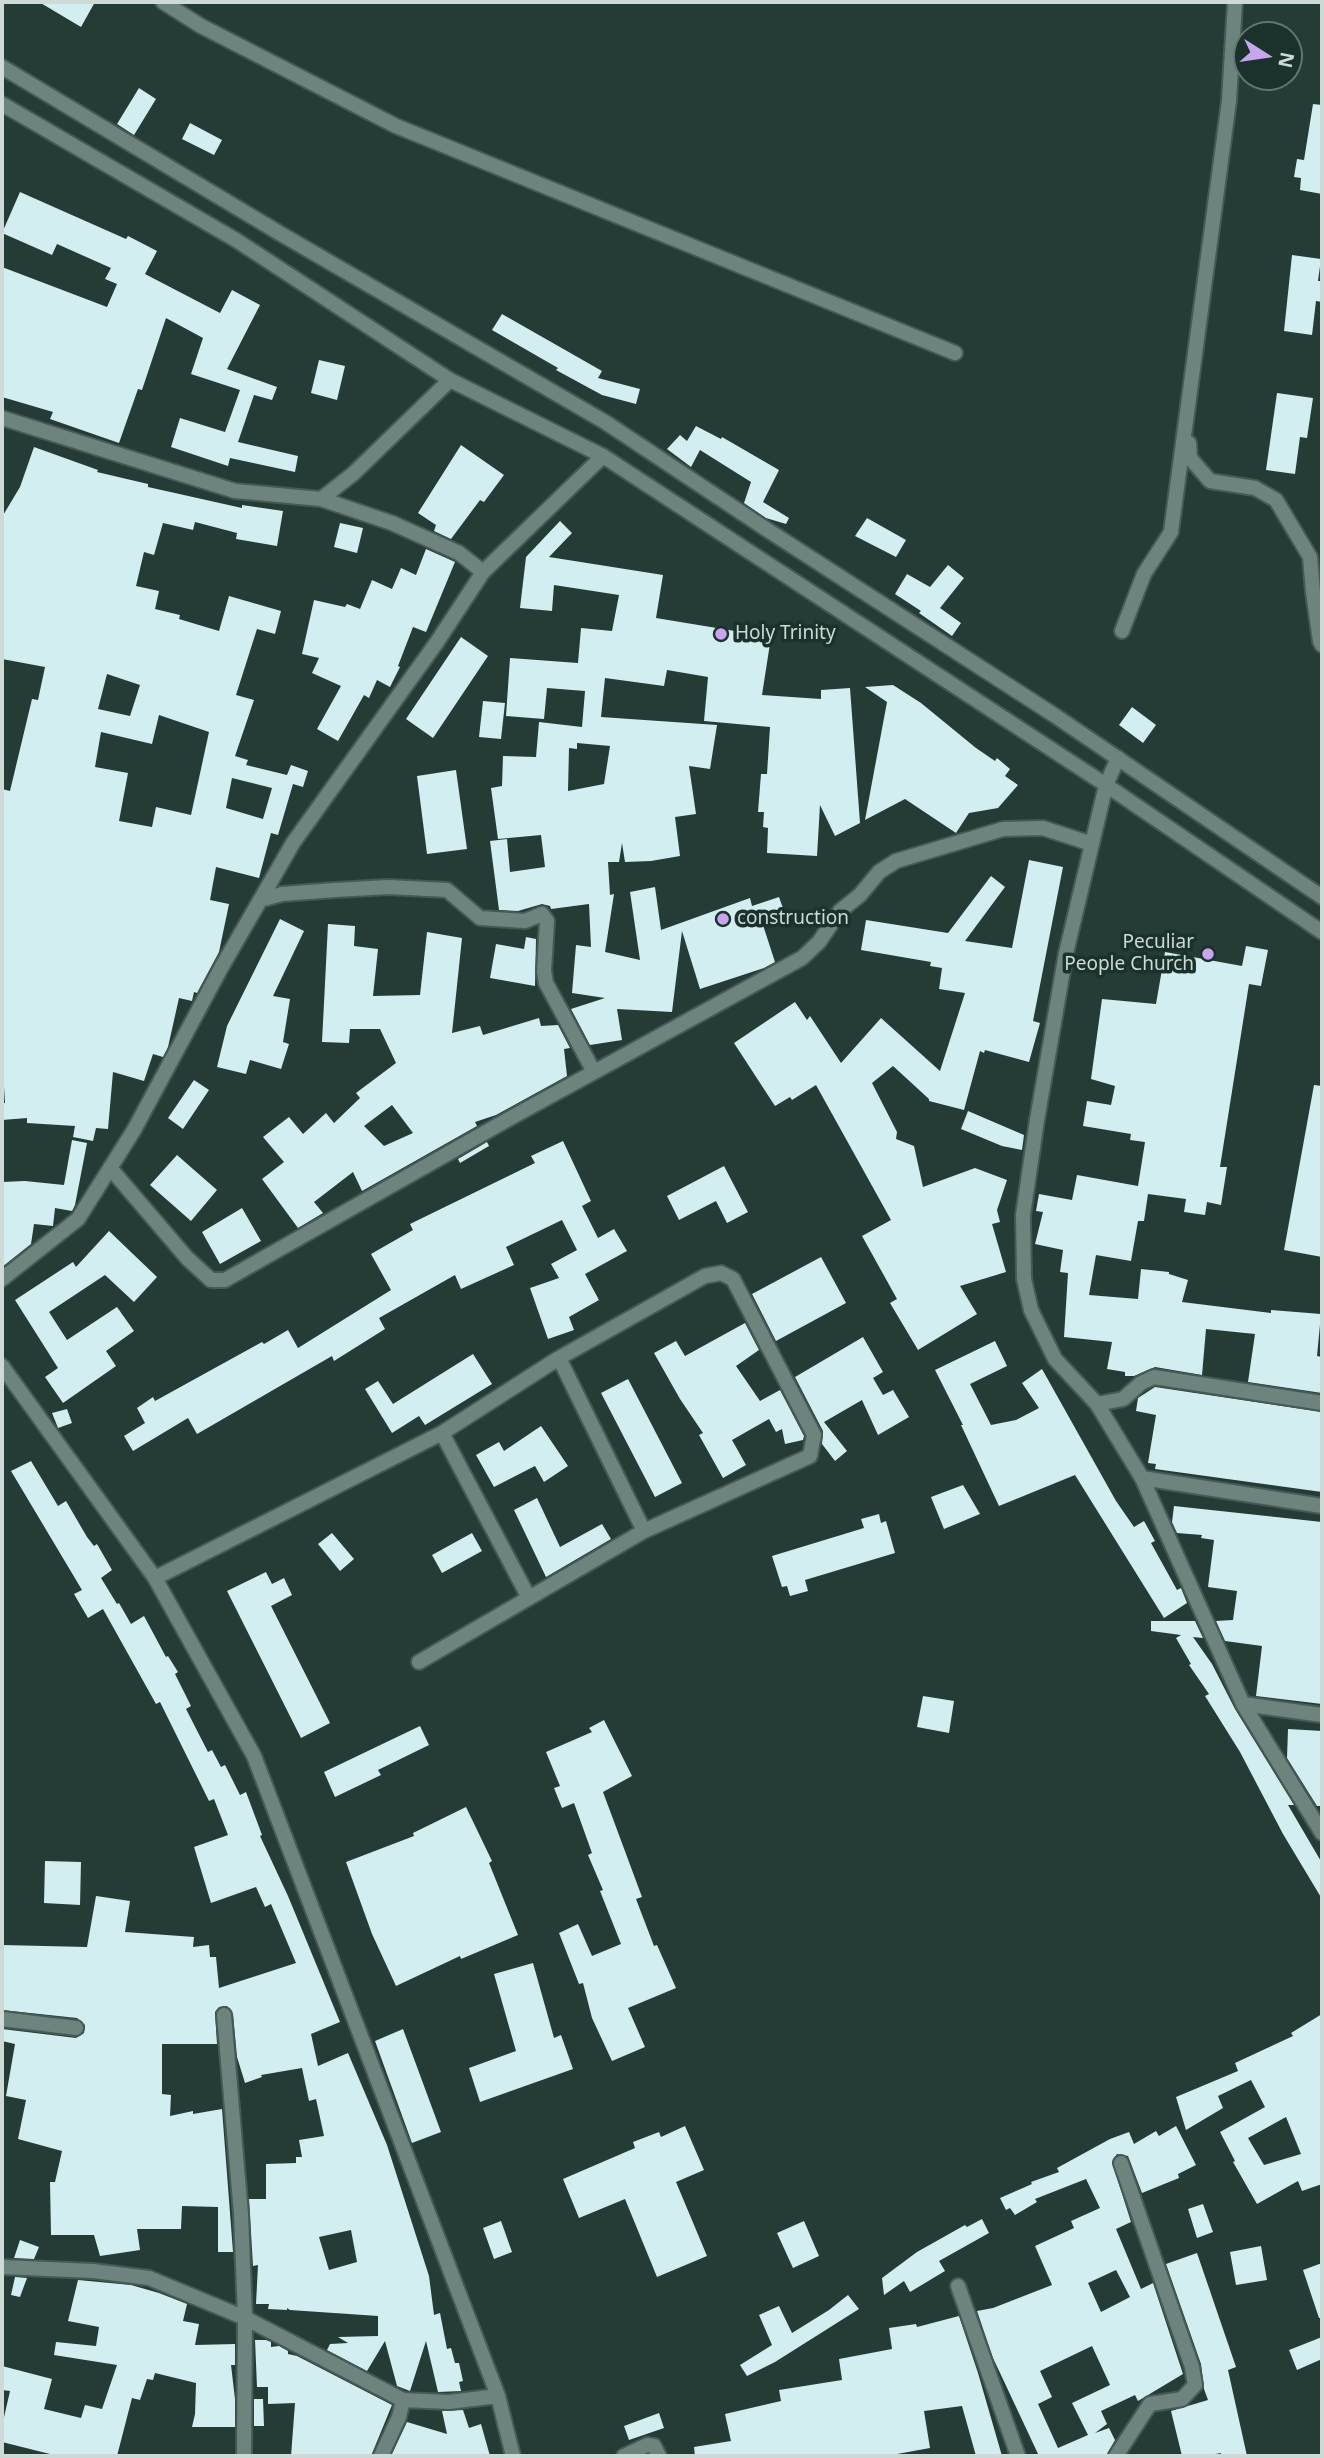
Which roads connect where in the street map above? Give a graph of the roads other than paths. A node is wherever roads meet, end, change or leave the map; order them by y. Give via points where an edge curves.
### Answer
1 (163, 2) edge
2 (1235, 2) edge
3 (2, 67) edge
4 (2, 104) edge
5 (955, 353) dead end
6 (450, 380) junction
7 (2, 418) edge
8 (1187, 421) junction
9 (603, 456) junction
10 (321, 499) junction
11 (483, 572) junction
12 (1122, 631) dead end
13 (1322, 645) edge
14 (1118, 758) junction
15 (1106, 785) junction
16 (1092, 844) junction
17 (1322, 897) edge
18 (260, 900) junction
19 (1322, 932) edge
20 (594, 1072) junction
21 (111, 1169) junction
22 (2, 1279) edge
23 (559, 1358) junction
24 (4, 1375) edge
25 (1322, 1402) edge
26 (1097, 1404) junction
27 (442, 1433) junction
28 (1142, 1478) junction
29 (1322, 1506) edge
30 (644, 1531) junction
31 (155, 1578) junction
32 (528, 1598) junction
33 (419, 1662) dead end
34 (1243, 1704) junction
35 (1322, 1715) edge
36 (1322, 1833) edge
37 (224, 2015) dead end
38 (2, 2019) edge
39 (76, 2028) dead end
40 (1121, 2162) dead end
41 (2, 2267) edge
42 (2, 2278) edge
43 (958, 2286) dead end
44 (245, 2318) junction
45 (498, 2396) junction
46 (403, 2400) junction
47 (244, 2456) edge
48 (381, 2456) edge
49 (513, 2456) edge
50 (624, 2456) edge
51 (659, 2456) edge
52 (1018, 2456) edge
53 (1116, 2456) edge

1 - 5 street via 396,126
2 - 8 street via 1229,101
3 - 14 street via 567,397
4 - 6 street via 236,240
6 - 9 street
6 - 10 street
7 - 10 street via 235,491
8 - 12 street via 1171,532 1144,574
8 - 13 street via 1190,458 1210,481 1255,488 1276,500 1310,556
9 - 11 street
9 - 15 street
10 - 11 street via 392,523 458,553
11 - 18 street via 293,843
14 - 15 street
14 - 17 street
15 - 16 street
15 - 19 street
16 - 20 street via 1044,828 1003,829 896,860 840,911 802,958
16 - 26 street via 1066,953 1023,1215 1024,1279 1031,1310 1055,1359
18 - 20 street via 282,894 412,888 447,890 480,918 525,921 542,914 547,921 546,983
18 - 21 street
20 - 21 street via 225,1280 211,1280 187,1258
21 - 22 street via 78,1219
23 - 27 street
23 - 30 street
23 - 30 street via 705,1276 721,1273 733,1279 814,1435 810,1456
24 - 31 street
25 - 26 street via 1154,1377 1123,1399
26 - 28 street
27 - 31 street
27 - 32 street
28 - 29 street
28 - 34 street
30 - 32 street
31 - 45 street via 254,1756
32 - 33 street
34 - 35 street
34 - 36 street
37 - 44 street
38 - 39 street
40 - 53 street via 1195,2385 1182,2399 1150,2404
41 - 42 street
41 - 44 street via 149,2277
43 - 52 street
44 - 46 street
44 - 47 street
45 - 46 street via 449,2402
45 - 49 street
46 - 48 street
50 - 51 street via 648,2445 654,2446

